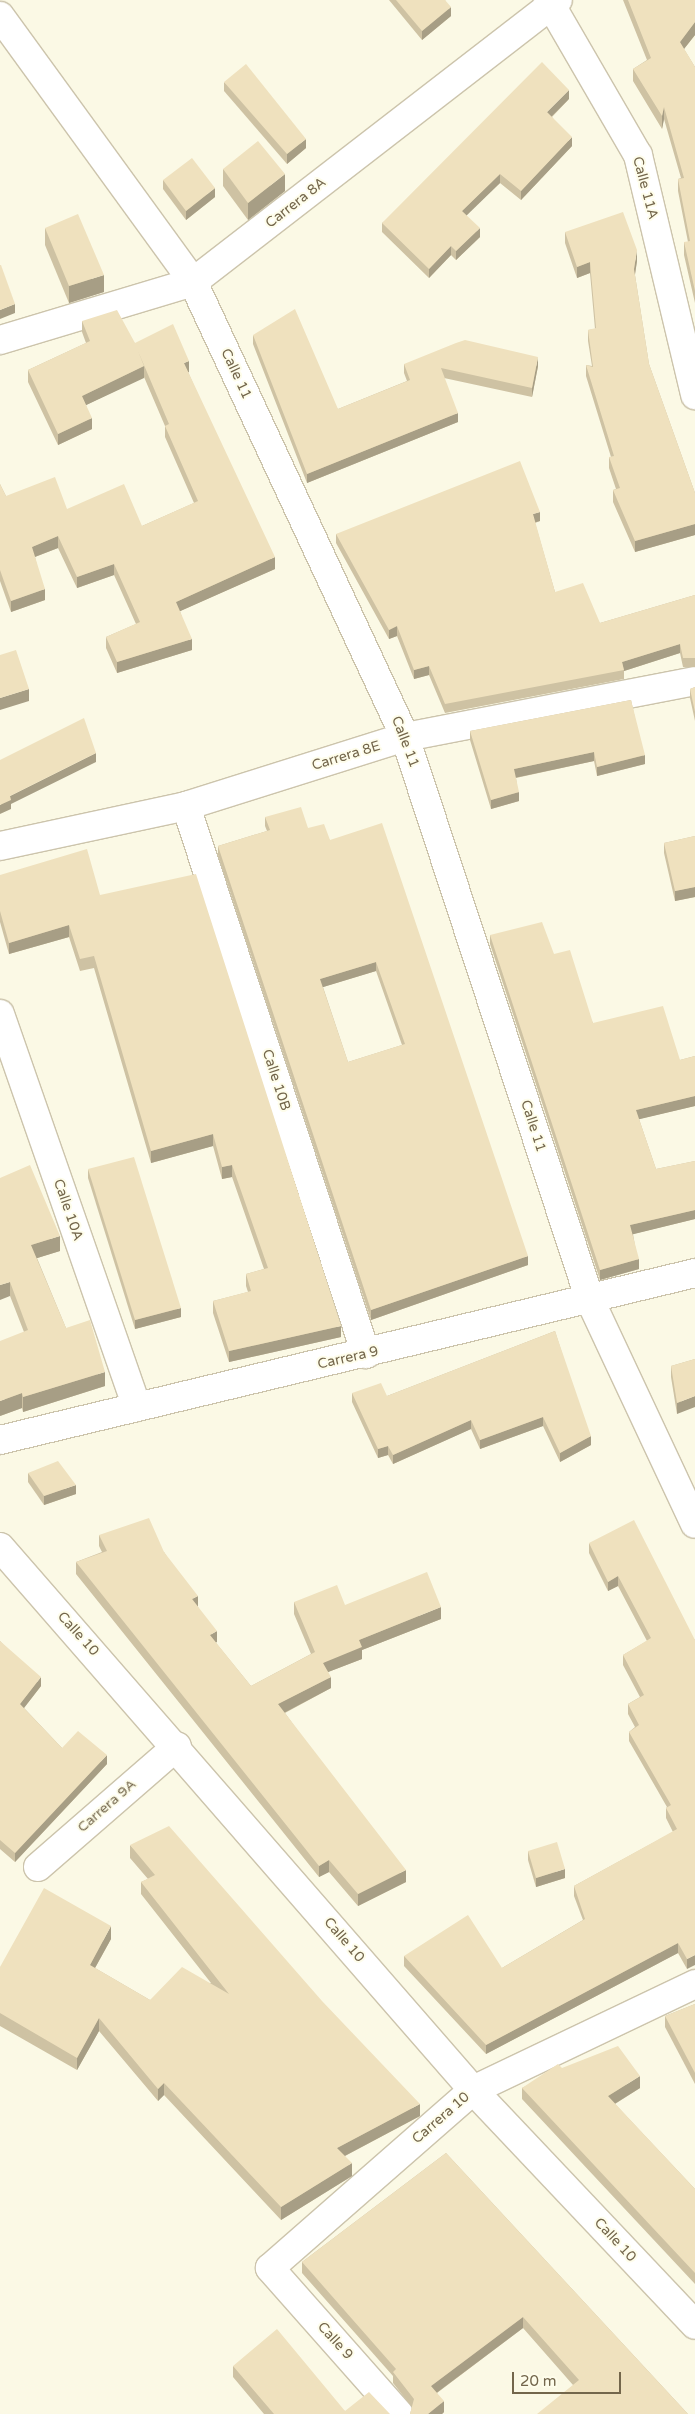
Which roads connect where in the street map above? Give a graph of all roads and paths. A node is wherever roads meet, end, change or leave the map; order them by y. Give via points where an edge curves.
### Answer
1 (553, 2) edge
2 (0, 16) edge
3 (193, 282) junction
4 (0, 340) edge
5 (695, 395) edge
6 (695, 681) edge
7 (405, 737) junction
8 (186, 806) junction
9 (0, 846) edge
10 (0, 1014) edge
11 (695, 1273) edge
12 (590, 1300) junction
13 (366, 1354) junction
14 (136, 1407) junction
15 (0, 1440) edge
16 (695, 1524) edge
17 (0, 1547) edge
18 (177, 1746) junction
19 (38, 1867) dead end
20 (695, 1984) edge
21 (473, 2090) junction
22 (270, 2268) joint
23 (695, 2325) edge
24 (400, 2414) edge

1 - 3 street, Carrera 8A
1 - 5 street, Calle 11A via 638,155
2 - 3 street, Calle 11
3 - 4 street, Carrera 8A
3 - 7 street, Calle 11
6 - 7 street, Carrera 8E
7 - 8 street, Carrera 8E
7 - 12 street, Calle 11
8 - 9 street, Carrera 8E
8 - 13 street, Calle 10B
10 - 14 street, Calle 10A
11 - 12 street, Carrera 9
12 - 13 street, Carrera 9
12 - 16 street, Calle 11
13 - 14 street, Carrera 9
14 - 15 street, Carrera 9
17 - 18 street, Calle 10
18 - 19 street, Carrera 9A
18 - 21 street, Calle 10
20 - 21 street, Carrera 10
21 - 22 street, Carrera 10
21 - 23 street, Calle 10
22 - 24 street, Calle 9

